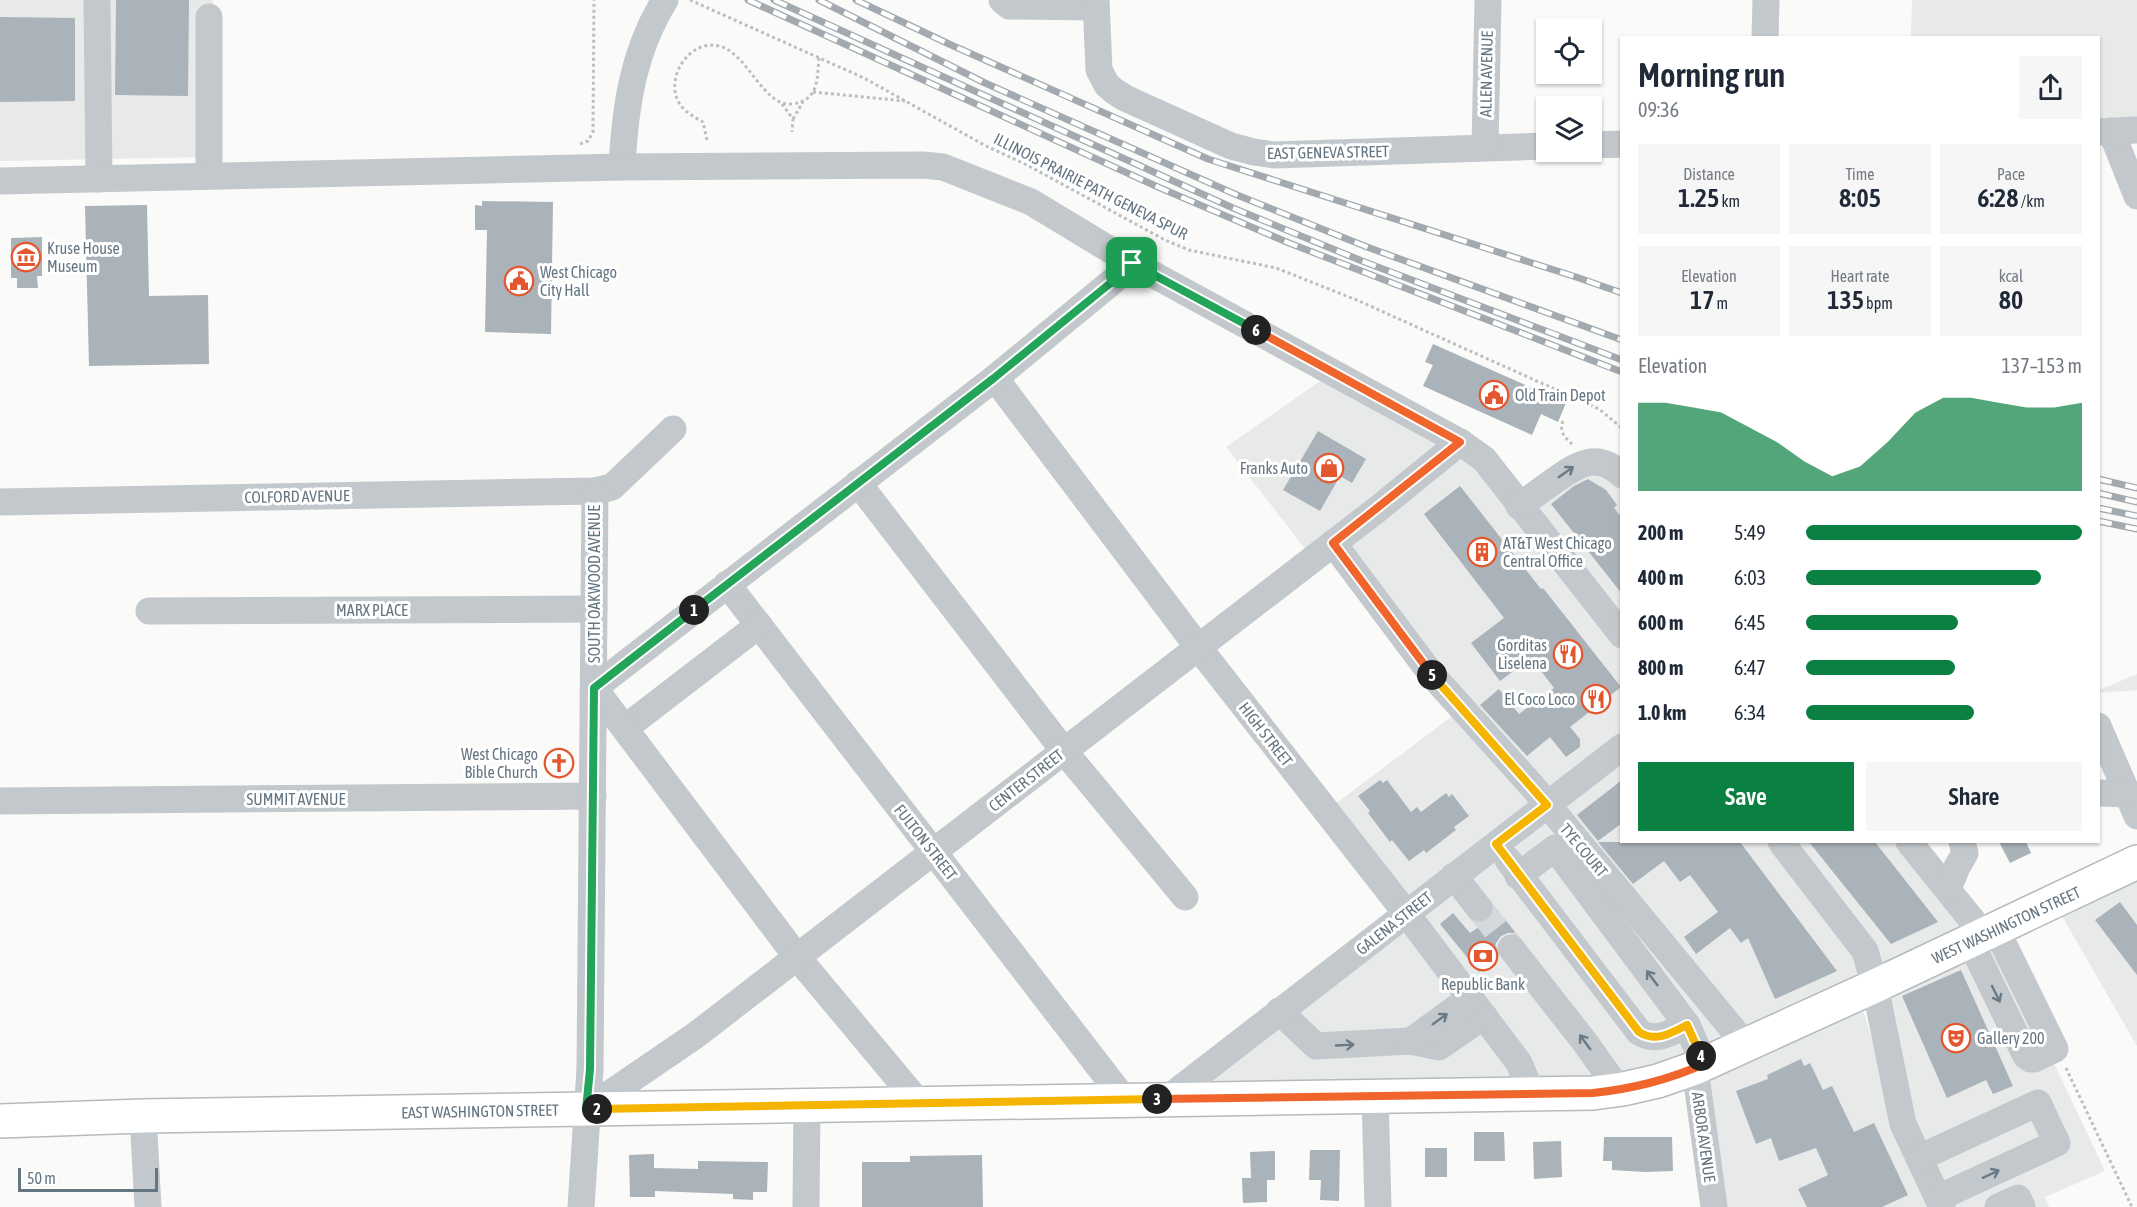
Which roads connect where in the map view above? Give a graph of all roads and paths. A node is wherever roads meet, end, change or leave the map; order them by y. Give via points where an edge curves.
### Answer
1 (97, 0) edge
2 (594, 0) edge
3 (665, 0) edge
4 (690, 0) edge
5 (1002, 0) edge
6 (1488, 0) edge
7 (1766, 0) edge
8 (1096, 4) edge
9 (209, 17) dead end
10 (1766, 36) edge
11 (819, 58) junction
12 (813, 92) junction
13 (907, 101) junction
14 (803, 102) junction
15 (782, 104) junction
16 (793, 119) junction
17 (2115, 131) edge
18 (792, 132) dead end
19 (707, 140) dead end
20 (1620, 144) edge
21 (1602, 145) edge
22 (1536, 146) edge
23 (572, 147) dead end
24 (1485, 147) junction
25 (622, 167) junction
26 (209, 176) junction
27 (99, 179) junction
28 (0, 181) edge
29 (2135, 187) edge
30 (1132, 263) junction
31 (994, 378) junction
32 (1620, 426) edge
33 (673, 429) dead end
34 (1460, 442) junction
35 (1620, 473) edge
36 (858, 483) junction
37 (595, 491) junction
38 (0, 502) edge
39 (1519, 506) junction
40 (1333, 543) junction
41 (727, 584) junction
42 (594, 609) junction
43 (149, 611) dead end
44 (759, 625) junction
45 (1620, 632) edge
46 (1198, 647) junction
47 (594, 688) junction
48 (624, 728) junction
49 (2100, 731) edge
50 (1620, 749) edge
51 (1064, 751) junction
52 (2100, 794) edge
53 (593, 796) junction
54 (0, 801) edge
55 (1547, 805) junction
56 (2132, 805) edge
57 (1782, 843) edge
58 (1911, 843) edge
59 (1962, 843) edge
60 (1496, 844) junction
61 (933, 852) junction
62 (2135, 868) edge
63 (1454, 876) junction
64 (1518, 876) junction
65 (1948, 889) junction
66 (1185, 897) dead end
67 (1479, 908) tunnel mouth
68 (1406, 913) junction
69 (1983, 935) junction
70 (1511, 948) tunnel mouth
71 (797, 957) junction
72 (1875, 986) junction
73 (1477, 1007) junction
74 (1279, 1011) junction
75 (1687, 1025) junction
76 (1745, 1044) junction
77 (2065, 1065) dead end
78 (1699, 1066) junction
79 (1619, 1090) junction
80 (1532, 1094) junction
81 (1374, 1095) junction
82 (1124, 1099) junction
83 (1167, 1099) junction
84 (919, 1103) junction
85 (807, 1105) junction
86 (586, 1110) junction
87 (142, 1116) junction
88 (0, 1121) edge
89 (1919, 1158) junction
90 (1940, 1202) edge
91 (148, 1207) edge
92 (581, 1207) edge
93 (806, 1207) edge
94 (1378, 1207) edge
95 (1714, 1207) edge
96 (1998, 1207) edge
97 (2022, 1207) edge
98 (2132, 1207) edge

1 - 27 street
2 - 23 path via 593,132 588,141
3 - 25 street via 632,77
4 - 11 path, ILLINOIS PRAIRIE PATH GENEVA SPUR
5 - 8 street via 1009,6
6 - 24 street, ALLEN AVENUE
7 - 10 street
8 - 24 street, EAST GENEVA STREET via 1099,70 1107,85 1125,98 1231,146 1274,155
9 - 26 street
11 - 12 path via 817,87
11 - 13 path, ILLINOIS PRAIRIE PATH GENEVA SPUR
12 - 13 path
12 - 14 path
13 - 32 path, ILLINOIS PRAIRIE PATH GENEVA SPUR via 1165,240 1189,250 1276,268 1359,301 1599,409
14 - 15 path
14 - 16 path
15 - 16 path
15 - 19 path via 731,52 719,46 694,51 679,68 676,95 680,104 703,122
16 - 18 path
17 - 29 street
20 - 21 street
22 - 24 street, EAST GENEVA STREET
25 - 26 street
25 - 30 street via 943,167 1031,202
26 - 27 street
27 - 28 street
30 - 31 street
30 - 34 street
31 - 36 street
31 - 46 street, HIGH STREET
33 - 37 street via 612,487
34 - 39 street via 1484,459
34 - 40 street, CENTER STREET
39 -> 35 street via 1576,465 1593,461 1608,464
36 - 41 street
36 - 51 street
37 - 38 street, COLFORD AVENUE
37 - 42 street, SOUTH OAKWOOD AVENUE
39 - 45 street
40 - 46 street, CENTER STREET
40 - 55 street, TYE COURT via 1432,675
41 - 44 street, FULTON STREET
41 - 47 street
42 - 43 street, MARX PLACE
42 - 47 street, SOUTH OAKWOOD AVENUE
44 - 48 street
44 - 61 street, FULTON STREET
46 - 51 street, CENTER STREET
46 - 68 street, HIGH STREET
47 - 48 street
47 - 53 street, SOUTH OAKWOOD AVENUE
48 - 71 street
49 - 56 street
50 - 55 street, GALENA STREET
51 - 61 street, CENTER STREET
51 - 66 street
52 - 56 street
53 - 54 street, SUMMIT AVENUE
53 - 86 street, SOUTH OAKWOOD AVENUE via 590,1069
55 - 60 street, GALENA STREET
55 - 76 street, TYE COURT
57 - 72 street via 1865,951
58 - 65 street
59 - 65 street via 1965,853
60 - 63 street, GALENA STREET
60 - 64 street
61 - 71 street, CENTER STREET
61 - 82 street, FULTON STREET
62 - 69 main road, WEST WASHINGTON STREET
63 - 67 street
63 - 68 street, GALENA STREET
64 - 75 street via 1639,1032 1659,1038
75 -> 64 street, ARBOR AVENUE via 1554,848
65 - 69 street
68 - 73 street, HIGH STREET
68 - 74 street, GALENA STREET
69 - 72 main road, WEST WASHINGTON STREET
79 -> 70 street
71 - 84 street
71 - 86 street, CENTER STREET via 696,1035
72 - 76 main road, EAST WASHINGTON STREET
72 - 89 street via 1903,1124
74 -> 73 street via 1316,1046 1411,1041 1439,1047
73 - 80 street, HIGH STREET via 1519,1063
74 - 83 street, GALENA STREET
75 - 78 street, ARBOR AVENUE
76 - 78 main road, EAST WASHINGTON STREET
77 - 98 path
78 - 79 main road, EAST WASHINGTON STREET
78 - 95 street, ARBOR AVENUE
79 - 80 main road, EAST WASHINGTON STREET
80 - 81 main road, EAST WASHINGTON STREET
81 - 83 main road, EAST WASHINGTON STREET
81 - 94 street
82 - 83 main road, EAST WASHINGTON STREET
82 - 84 main road, EAST WASHINGTON STREET
84 - 85 main road, EAST WASHINGTON STREET
85 - 86 main road, EAST WASHINGTON STREET
85 - 93 street
86 - 87 main road, EAST WASHINGTON STREET
86 - 92 street, SOUTH OAKWOOD AVENUE
87 - 88 main road, EAST WASHINGTON STREET
87 - 91 street
89 - 90 street
90 -> 89 street via 2057,1143 2043,1113 2038,1103
96 - 97 street via 2018,1198

